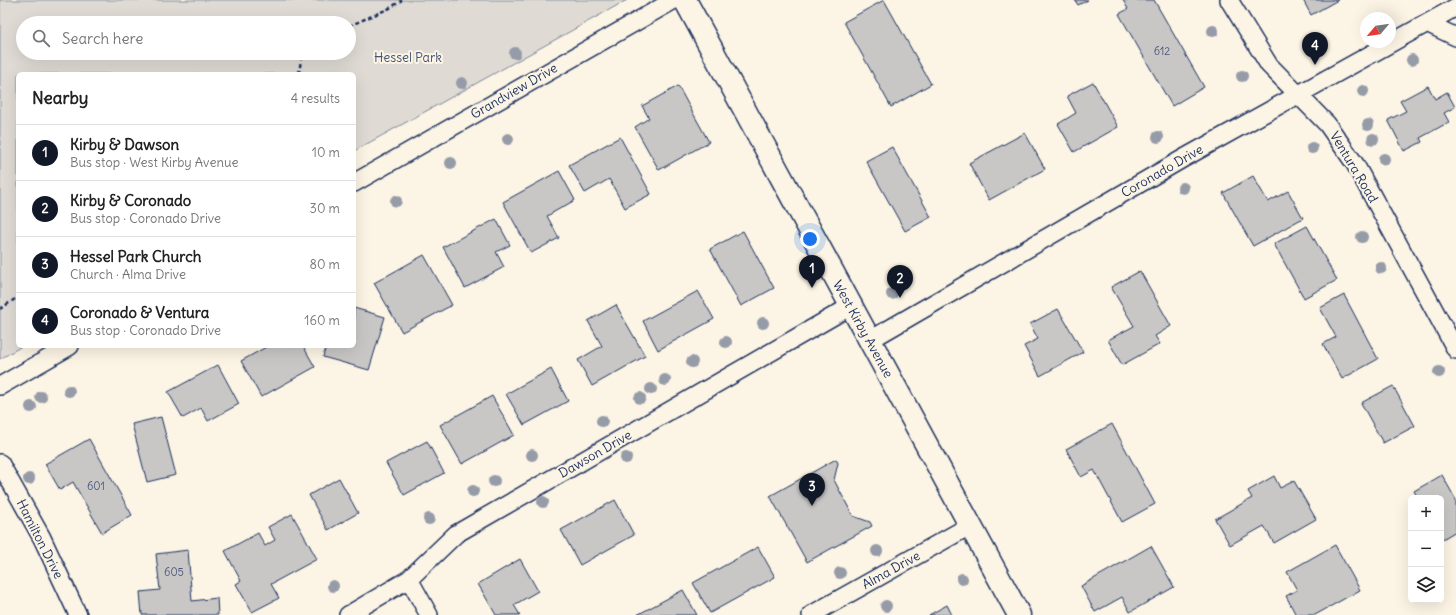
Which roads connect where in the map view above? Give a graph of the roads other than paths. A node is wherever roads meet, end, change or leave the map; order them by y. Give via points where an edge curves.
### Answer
1 (674, 0) edge
2 (685, 0) edge
3 (1229, 0) edge
4 (1456, 7) edge
5 (1427, 23) junction
6 (1456, 37) edge
7 (1299, 95) junction
8 (356, 182) edge
9 (851, 306) junction
10 (870, 340) junction
11 (66, 348) edge
12 (1456, 350) edge
13 (0, 386) edge
14 (0, 463) edge
15 (971, 525) junction
16 (409, 579) junction
17 (78, 615) edge
18 (348, 615) edge
19 (429, 615) edge
20 (811, 615) edge
21 (1019, 615) edge

1 - 8 street, Grandview Drive
2 - 9 main road, West Kirby Avenue
3 - 7 street, Ventura Road via 1269,65
4 - 5 street, Coronado Drive
5 - 6 street
5 - 7 street, Coronado Drive
7 - 10 street, Coronado Drive via 1184,158
7 - 12 street, Ventura Road via 1327,124 1355,164
9 - 10 main road, West Kirby Avenue
9 - 16 street, Dawson Drive via 456,534
10 - 15 main road, West Kirby Avenue
11 - 13 street
14 - 17 street, Hamilton Drive via 42,538
15 - 20 street, Alma Drive
15 - 21 main road, West Kirby Avenue
16 - 18 street, Dawson Drive
16 - 19 street

